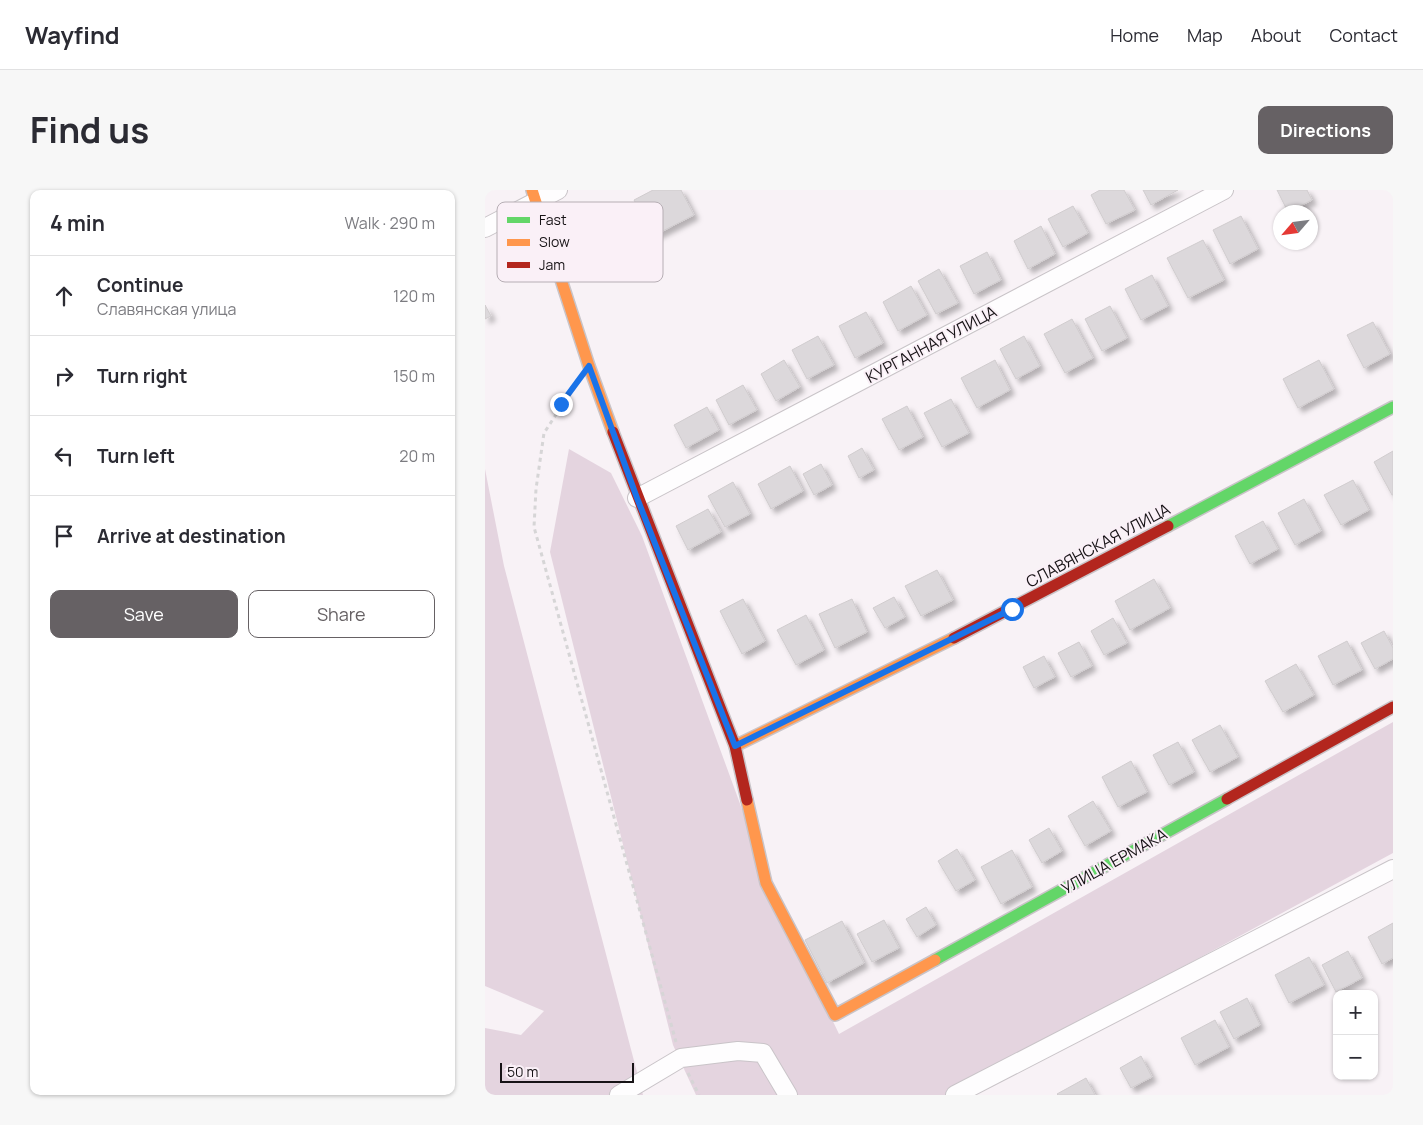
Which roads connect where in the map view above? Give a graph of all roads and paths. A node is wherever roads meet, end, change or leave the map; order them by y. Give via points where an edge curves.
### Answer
1 (558, 190) edge
2 (1224, 190) edge
3 (533, 196) edge
4 (497, 220) edge
5 (485, 228) edge
6 (561, 282) edge
7 (589, 366) junction
8 (1393, 407) edge
9 (637, 498) junction
10 (1393, 707) edge
11 (735, 746) junction
12 (1393, 869) edge
13 (681, 1058) junction
14 (619, 1095) edge
15 (699, 1095) edge
16 (788, 1095) edge
17 (955, 1095) edge

1 - 3 street
2 - 9 street, КУРГАННАЯ УЛИЦА
4 - 5 street
6 - 7 street
7 - 9 street
7 - 13 path via 544,433 534,527
8 - 11 street, СЛАВЯНСКАЯ УЛИЦА via 1012,609
9 - 11 street
10 - 11 street, УЛИЦА ЕРМАКА via 835,1015 766,883
12 - 17 street
13 - 14 street
13 - 15 path
13 - 16 street via 739,1051 763,1053

